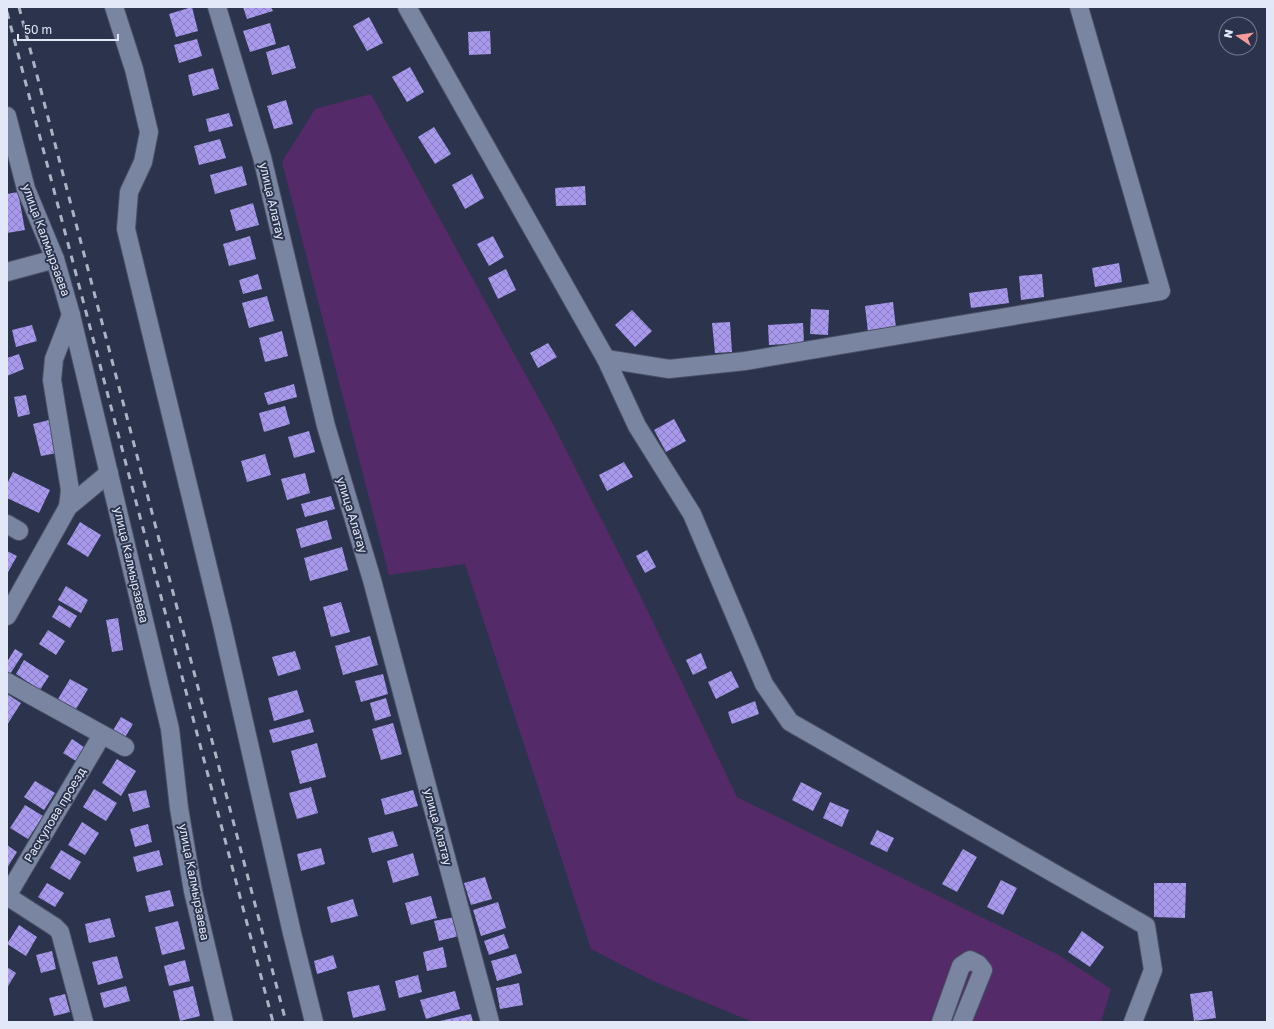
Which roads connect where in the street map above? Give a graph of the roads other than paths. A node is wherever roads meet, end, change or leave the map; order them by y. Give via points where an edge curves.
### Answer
1 (114, 7) edge
2 (217, 7) edge
3 (407, 7) edge
4 (1079, 7) edge
5 (7, 116) edge
6 (55, 260) junction
7 (7, 272) edge
8 (71, 315) junction
9 (606, 359) junction
10 (109, 473) junction
11 (68, 507) junction
12 (7, 616) edge
13 (7, 682) edge
14 (102, 735) junction
15 (125, 747) dead end
16 (7, 896) edge
17 (84, 1022) edge
18 (224, 1022) edge
19 (314, 1022) edge
20 (490, 1022) edge
21 (941, 1022) edge
22 (962, 1022) edge
23 (1133, 1022) edge

1 - 19 street via 134,68 149,132 143,162 129,192 126,229 222,625
2 - 20 street, улица Алатау via 262,157 326,426 372,580
3 - 9 street
4 - 9 street via 1161,291 745,361 669,369
5 - 6 street, улица Калмырзаева via 26,189
6 - 7 street
6 - 8 street, улица Калмырзаева
8 - 10 street, улица Калмырзаева
8 - 11 street via 54,358 52,380 70,490
9 - 23 street via 637,426 692,514 764,684 790,722 1146,926 1153,970
10 - 11 street
10 - 18 street, улица Калмырзаева via 170,729 179,808 193,891
11 - 12 street
13 - 14 street
14 - 15 street
14 - 16 street, Раскулова проезд
16 - 17 street via 60,932
21 - 22 street via 961,966 970,960 983,970

